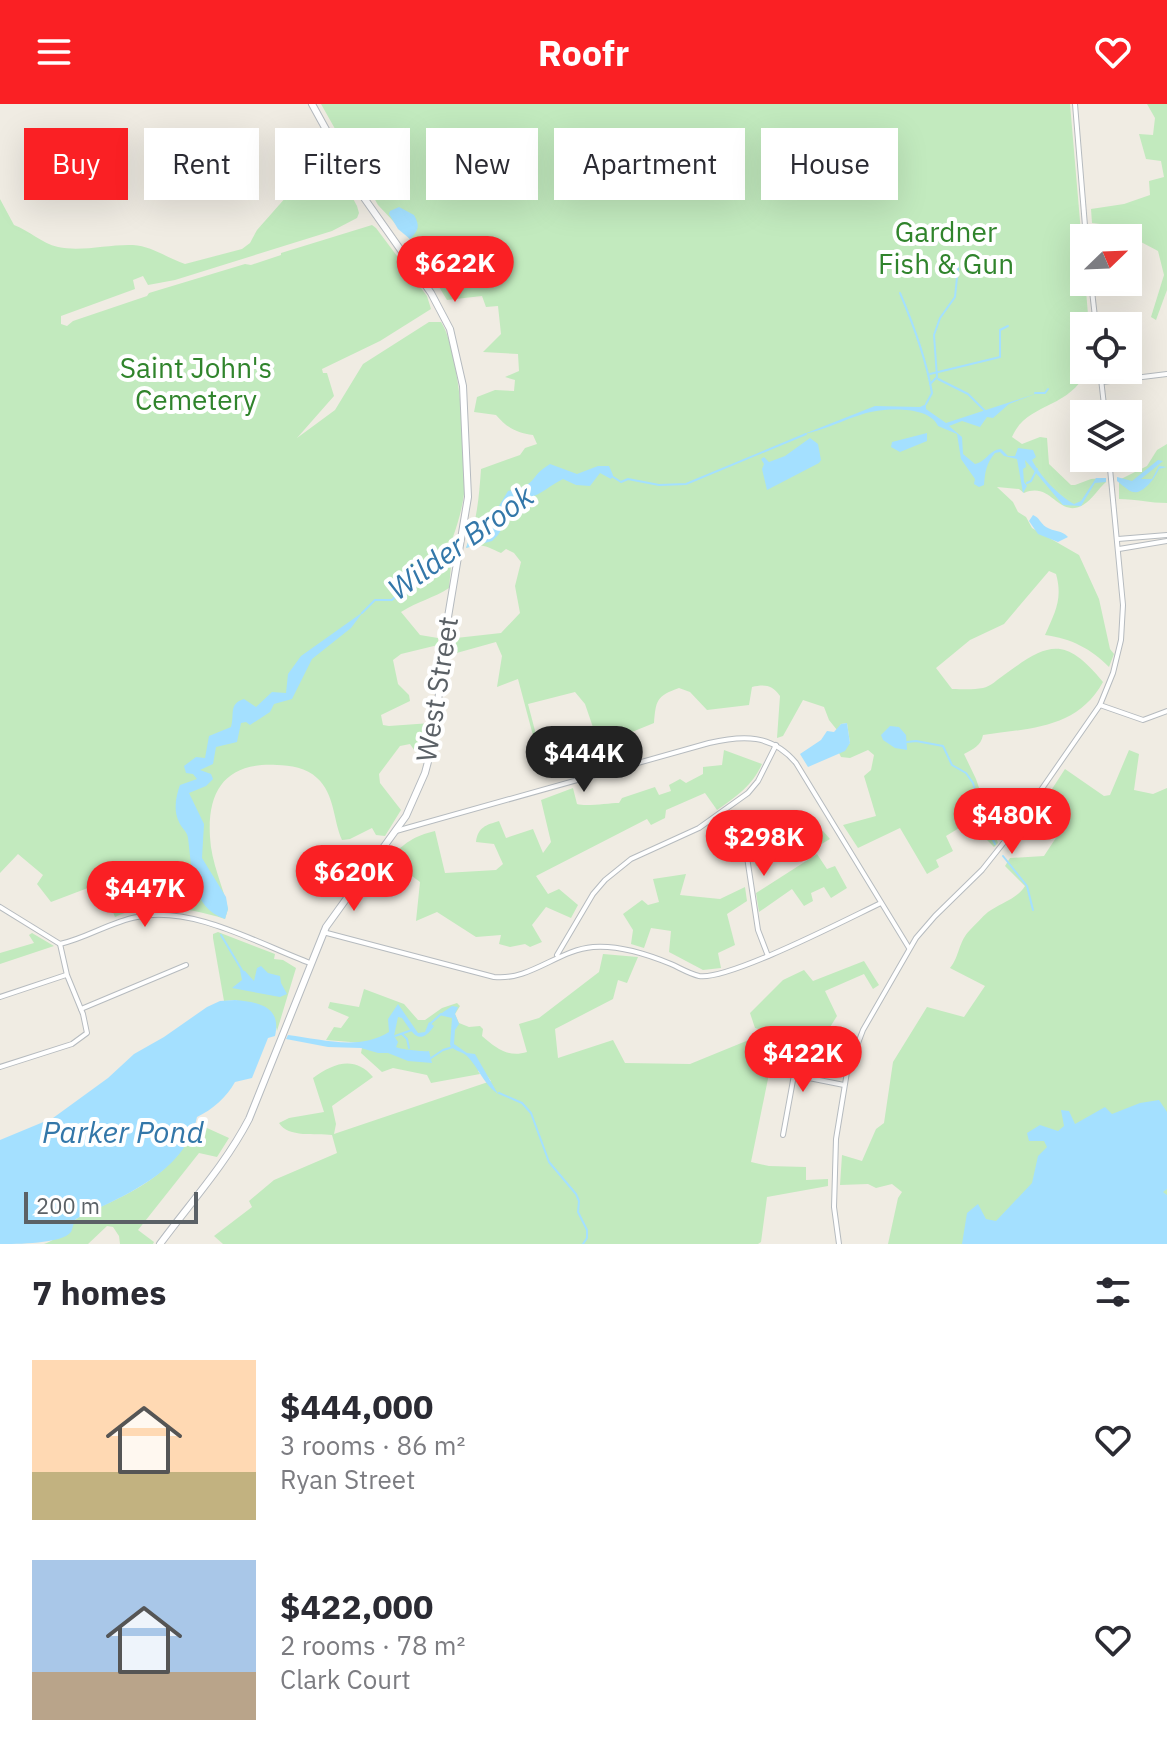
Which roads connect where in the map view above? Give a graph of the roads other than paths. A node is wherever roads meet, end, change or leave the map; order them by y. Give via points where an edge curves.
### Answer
1 (312, 104) edge
2 (1075, 104) edge
3 (1085, 224) edge
4 (1167, 374) edge
5 (1142, 377) edge
6 (1111, 472) edge
7 (1167, 538) edge
8 (1118, 539) junction
9 (1119, 549) junction
10 (1100, 705) junction
11 (1167, 711) edge
12 (776, 745) junction
13 (396, 831) junction
14 (747, 857) dead end
15 (882, 903) junction
16 (0, 907) edge
17 (323, 932) junction
18 (60, 944) junction
19 (909, 948) junction
20 (768, 956) junction
21 (555, 957) junction
22 (310, 963) junction
23 (186, 965) dead end
24 (67, 975) junction
25 (0, 997) edge
26 (81, 1009) junction
27 (0, 1067) edge
28 (844, 1085) junction
29 (783, 1135) dead end
30 (160, 1244) edge
31 (839, 1244) edge

1 - 13 main road, West Street via 372,211 435,299 452,336 463,386 468,504 432,747 418,793
2 - 3 street
4 - 5 street
6 - 8 street
7 - 8 street
7 - 9 street
8 - 9 street
9 - 10 street via 1121,640
10 - 11 street via 1138,719
10 - 19 street via 998,850
12 - 13 street via 753,737 720,740
12 - 15 street via 796,763
12 - 21 street via 748,793 699,828 611,874
13 - 17 main road, West Street
14 - 20 street via 758,930
15 - 19 street
15 - 20 street
16 - 18 street
17 - 21 street via 500,978 527,972
17 - 22 main road, West Street
18 - 22 street via 133,917 168,915 209,924
18 - 24 street
19 - 28 street via 863,1030
20 - 21 street via 706,976 613,948
22 - 30 main road, West Street via 249,1119 222,1166
23 - 26 street
24 - 25 street
24 - 26 street
26 - 27 street via 87,1030 83,1037
28 - 29 street via 794,1075
28 - 31 street via 834,1171

